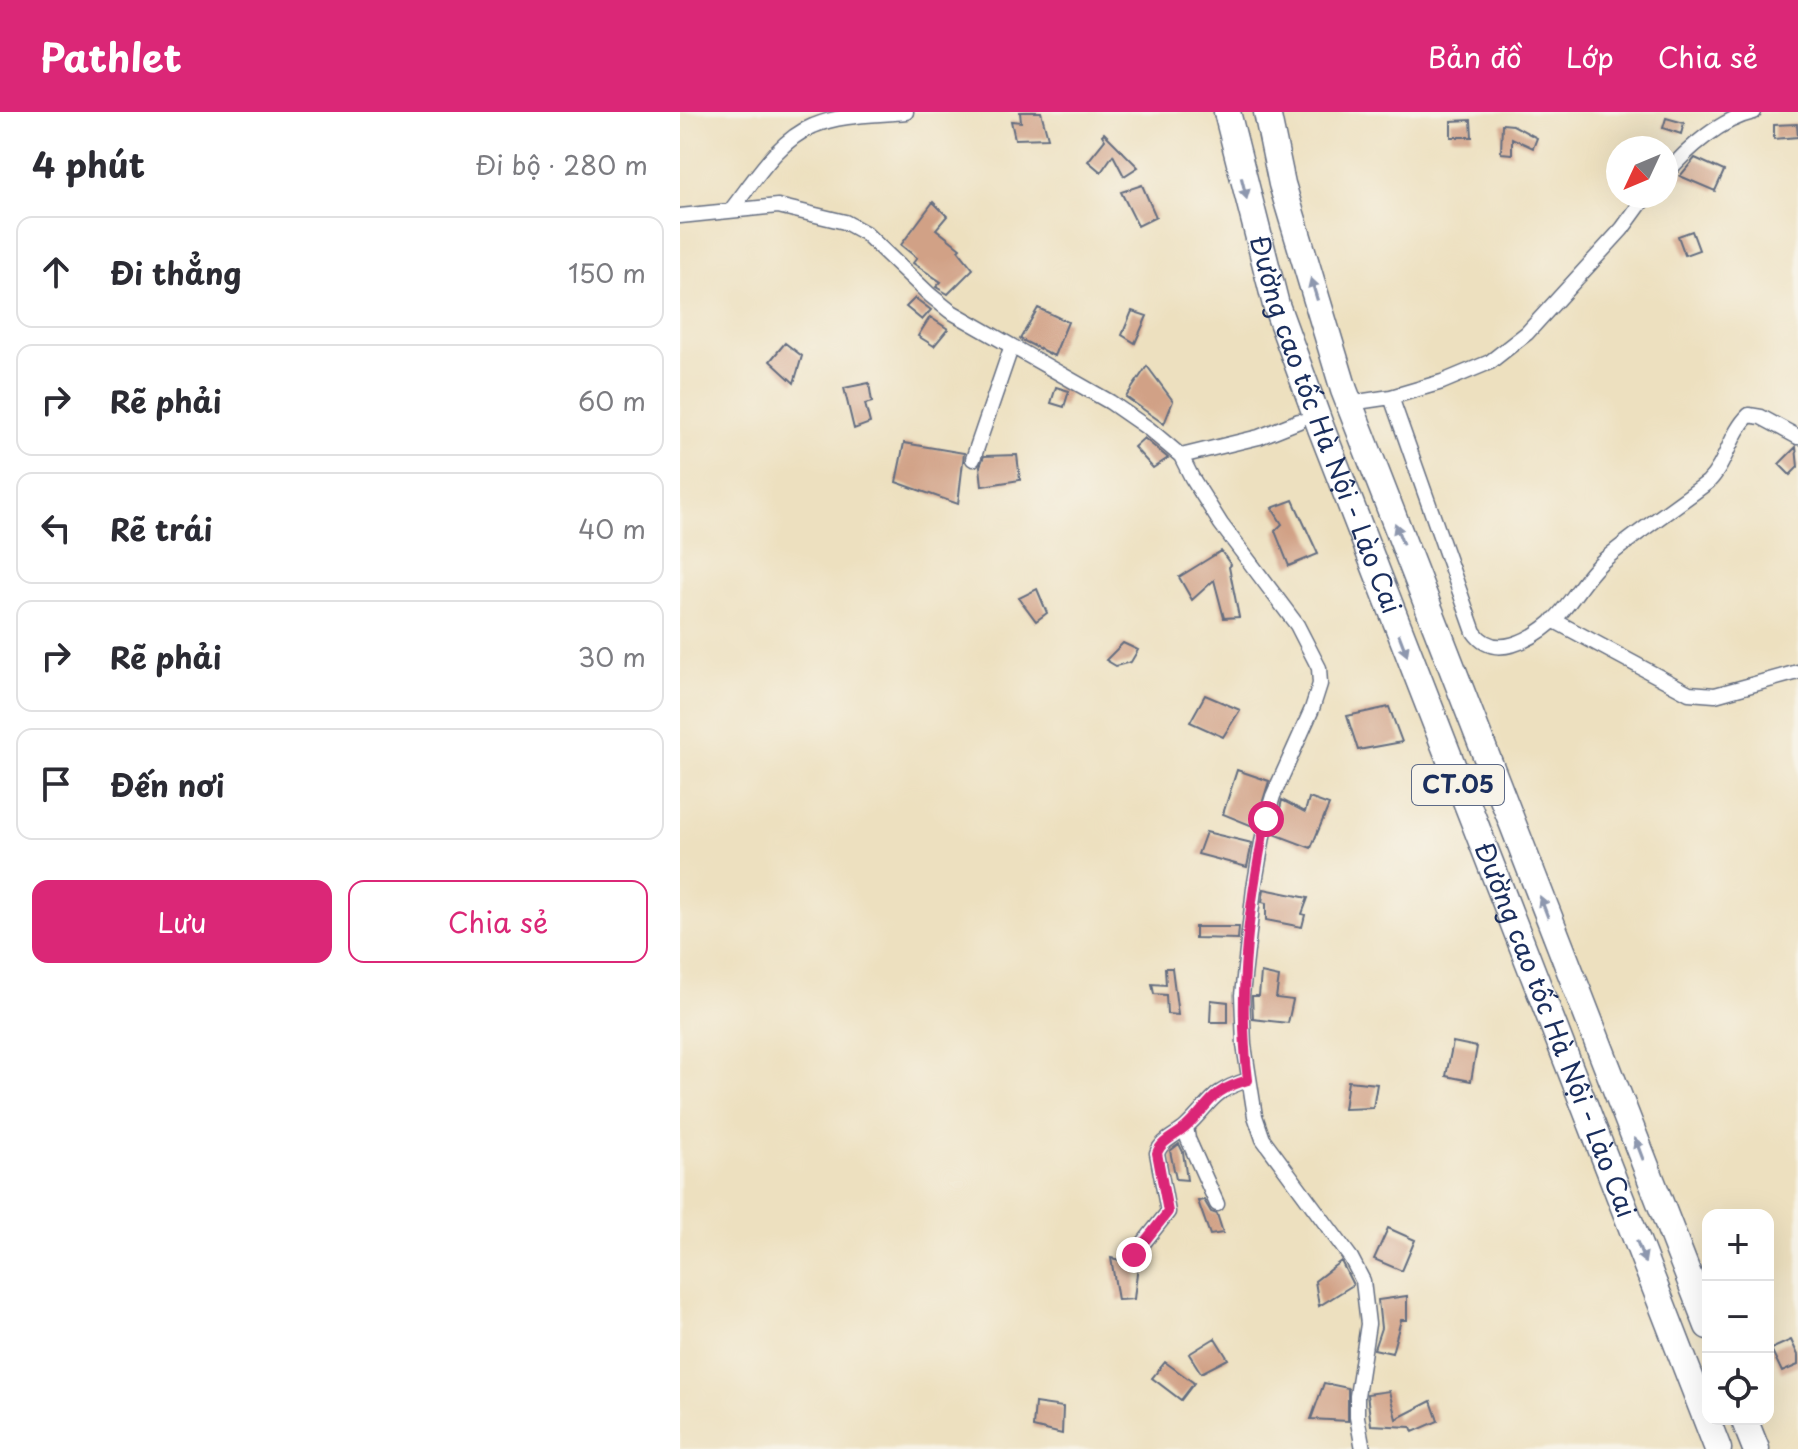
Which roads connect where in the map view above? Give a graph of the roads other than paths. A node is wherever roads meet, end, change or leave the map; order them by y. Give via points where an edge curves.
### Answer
1 (906, 112) edge
2 (1227, 112) edge
3 (1267, 112) edge
4 (1754, 112) edge
5 (1678, 160) edge
6 (1637, 208) edge
7 (731, 210) junction
8 (680, 216) edge
9 (1011, 348) junction
10 (1391, 397) junction
11 (1364, 401) dead end
12 (1299, 421) dead end
13 (1798, 437) edge
14 (1181, 456) junction
15 (973, 459) dead end
16 (1553, 620) junction
17 (1798, 672) edge
18 (1248, 1080) junction
19 (1186, 1127) junction
20 (1217, 1204) dead end
21 (1134, 1255) dead end
22 (1702, 1311) edge
23 (1746, 1425) edge
24 (1363, 1449) edge
25 (1718, 1449) edge
26 (1756, 1449) edge

1 - 7 street via 838,120 803,131 773,156
2 -> 25 highway, Đường cao tốc Hà Nội - Lào Cai / CT.05 via 1276,305 1321,428
22 -> 3 highway, Đường cao tốc Hà Nội - Lào Cai / CT.05 via 1344,390 1282,184
4 - 5 street via 1727,123
6 - 10 street via 1512,346 1476,369
7 - 8 street
7 - 9 street via 778,206 845,222 865,233 950,311
9 - 14 street via 1110,402
9 - 15 street
10 - 11 street
10 - 16 street via 1479,639 1500,648
12 - 14 street
13 - 16 street via 1749,415 1717,473 1603,561
14 - 18 street via 1221,524 1297,625 1319,668 1320,684 1273,796 1258,863 1242,995
16 - 17 street via 1689,693 1715,695
18 - 19 street via 1215,1094
18 - 24 street via 1263,1139 1363,1281 1368,1324 1357,1407
19 - 20 street
19 - 21 street via 1157,1150 1168,1212
23 - 26 highway

